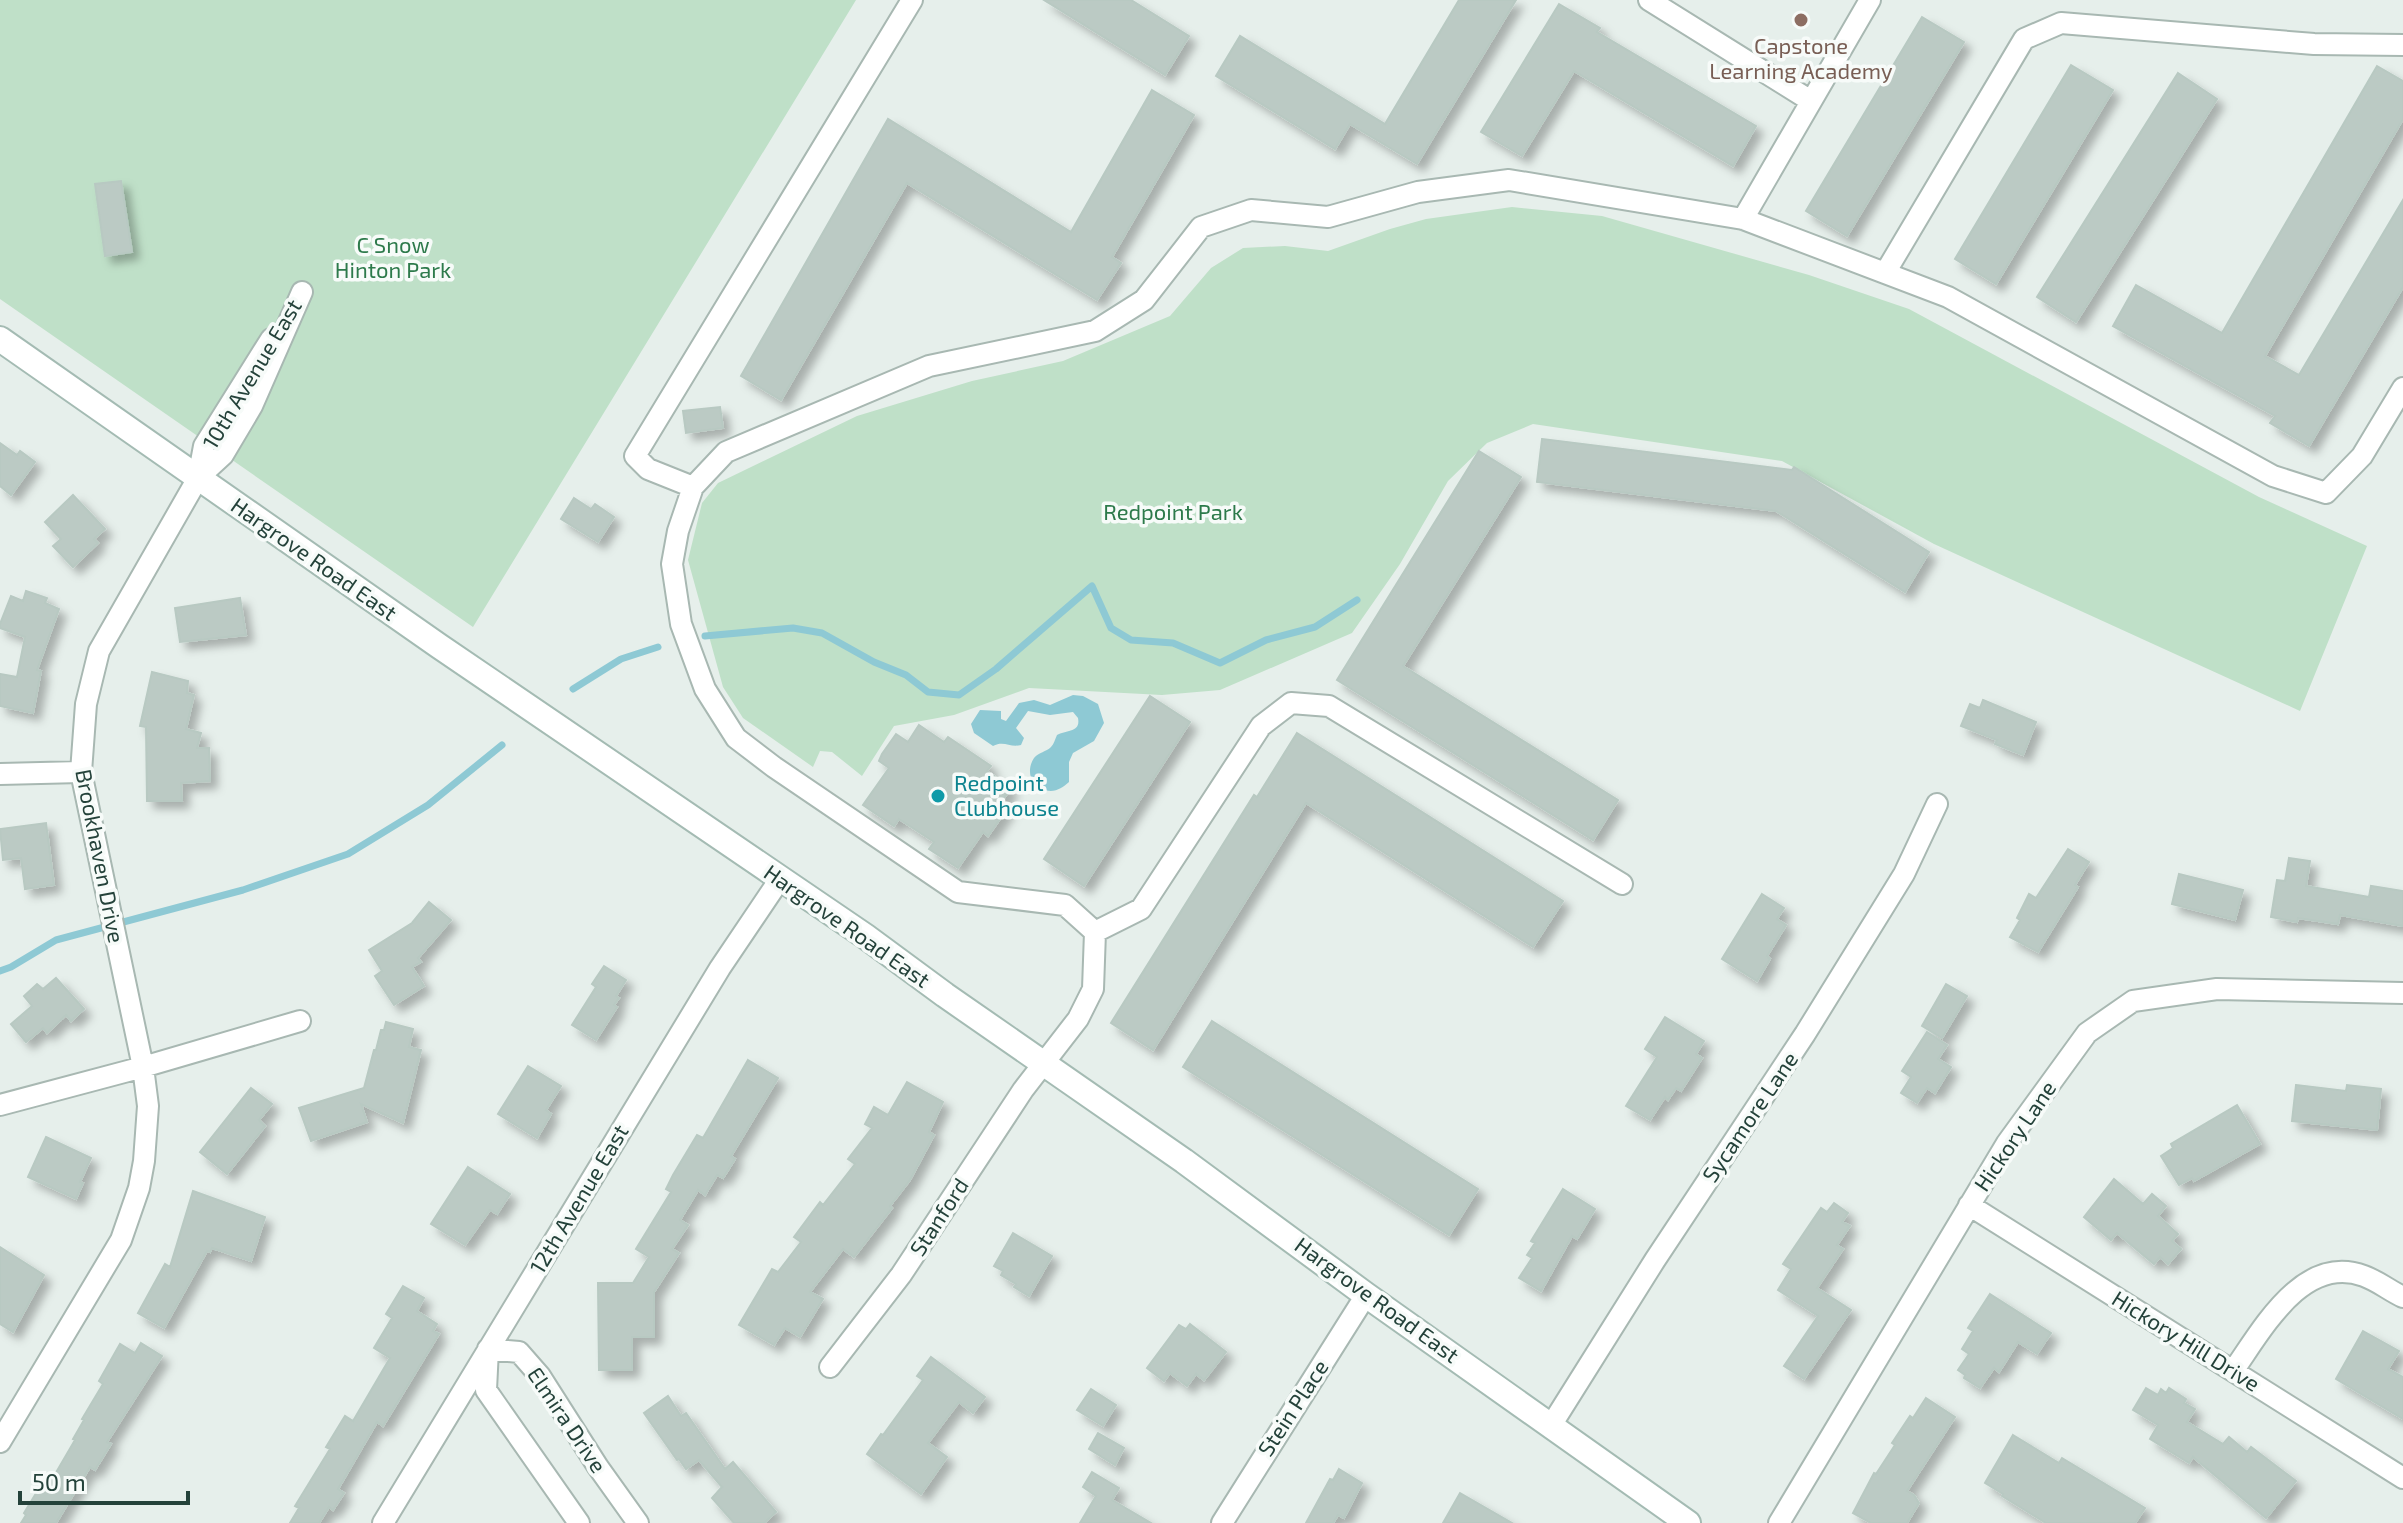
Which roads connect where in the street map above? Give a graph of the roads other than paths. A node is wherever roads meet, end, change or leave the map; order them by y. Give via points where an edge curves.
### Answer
1 (912, 0) edge
2 (1649, 0) edge
3 (1870, 0) edge
4 (2403, 45) edge
5 (1811, 101) junction
6 (1743, 219) junction
7 (1885, 273) junction
8 (0, 339) edge
9 (2403, 388) edge
10 (198, 478) junction
11 (693, 487) junction
12 (81, 772) junction
13 (0, 774) edge
14 (1937, 804) dead end
15 (780, 879) junction
16 (1622, 884) dead end
17 (1095, 932) junction
18 (2403, 993) edge
19 (300, 1021) dead end
20 (1043, 1063) junction
21 (143, 1067) junction
22 (0, 1105) edge
23 (1969, 1205) junction
24 (1366, 1295) junction
25 (2403, 1297) edge
26 (488, 1349) junction
27 (830, 1367) dead end
28 (2233, 1371) junction
29 (1552, 1424) junction
30 (0, 1442) edge
31 (2403, 1478) edge
32 (383, 1523) edge
33 (579, 1523) edge
34 (638, 1523) edge
35 (1222, 1523) edge
36 (1688, 1523) edge
37 (1779, 1523) edge

1 - 11 street via 635,456 648,469
2 - 5 street
3 - 5 street
4 - 7 street via 2314,44 2061,23 2024,39
5 - 6 street
6 - 7 street
6 - 11 street via 1509,180 1418,192 1328,217 1251,210 1201,227 1144,300 1095,331 929,366 726,452
7 - 9 street via 1948,297 2273,476 2326,493 2362,456
8 - 10 main road, Hargrove Road East
10 - 10 street, 10th Avenue East via 223,455 252,406 302,292 204,446
10 - 12 street, Brookhaven Drive via 99,651 86,704
10 - 15 main road, Hargrove Road East
11 - 17 street via 672,564 681,624 705,689 736,738 958,892 1065,905
12 - 13 street
12 - 21 street, Brookhaven Drive
14 - 29 street, Sycamore Lane via 1904,874 1805,1034
15 - 20 main road, Hargrove Road East
15 - 26 street, 12th Avenue East
16 - 17 street via 1329,706 1291,703 1261,726 1141,909
17 - 20 street, Stanford via 1093,989 1078,1019
18 - 23 street, Hickory Lane via 2217,989 2133,1001 2087,1033
19 - 21 street
20 - 24 main road, Hargrove Road East
20 - 27 street, Stanford via 901,1275
21 - 22 street
21 - 30 street, Brookhaven Drive via 148,1106 144,1161 121,1240
23 - 28 street, Hickory Hill Drive
23 - 37 street, Hickory Lane
24 - 29 main road, Hargrove Road East
24 - 35 street, Stein Place
25 - 28 street via 2364,1275 2336,1272 2309,1280 2287,1299
26 - 32 street, 12th Avenue East
26 - 33 street via 486,1390
26 - 34 street, Elmira Drive via 519,1352 540,1376
28 - 31 street, Hickory Hill Drive
29 - 36 main road, Hargrove Road East

